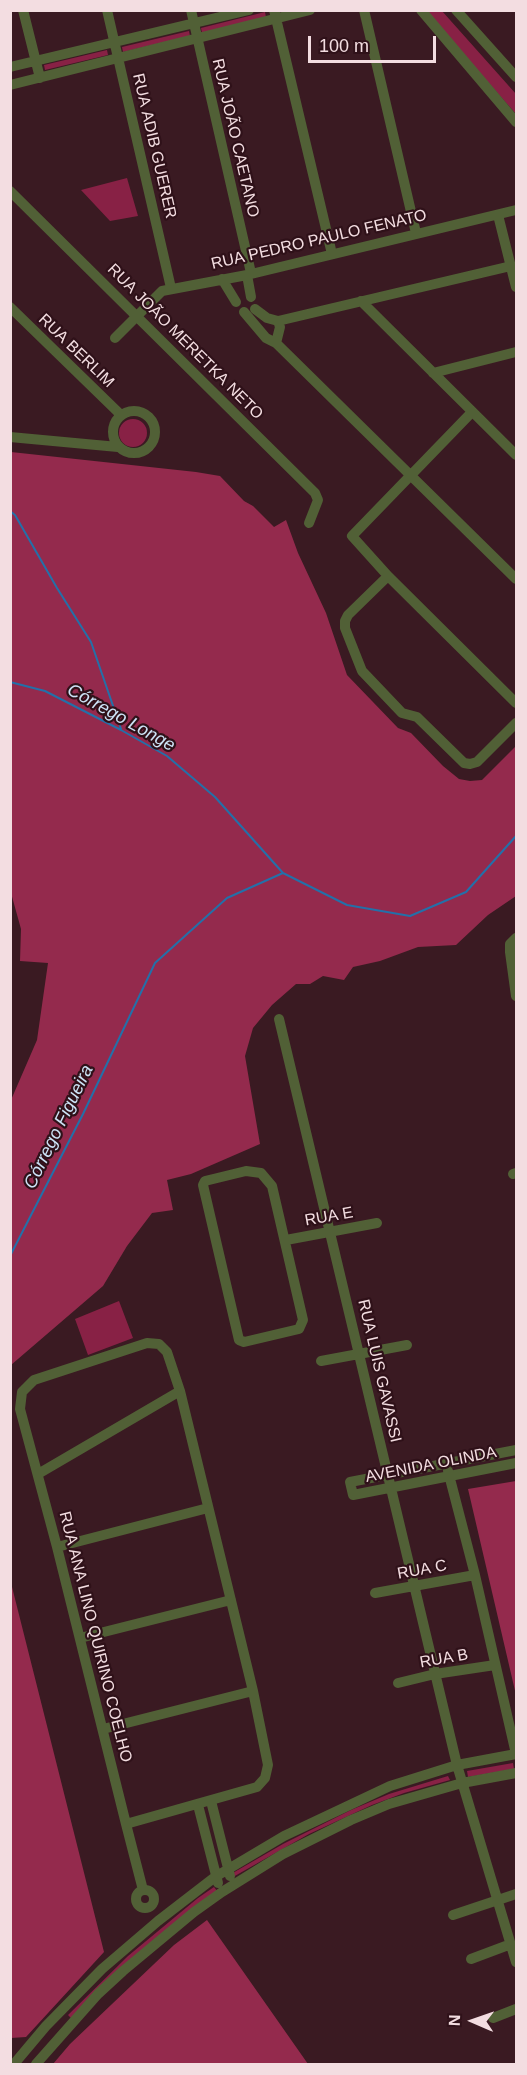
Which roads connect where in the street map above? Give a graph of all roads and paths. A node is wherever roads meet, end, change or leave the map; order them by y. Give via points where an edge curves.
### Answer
1 (23, 10) edge
2 (107, 10) edge
3 (191, 10) edge
4 (249, 10) edge
5 (310, 10) edge
6 (364, 10) edge
7 (421, 10) edge
8 (456, 10) edge
9 (274, 14) edge
10 (194, 23) junction
11 (197, 38) junction
12 (115, 42) junction
13 (118, 58) junction
14 (35, 61) junction
15 (10, 67) edge
16 (516, 77) edge
17 (40, 78) junction
18 (10, 85) edge
19 (516, 122) edge
20 (10, 191) edge
21 (516, 210) edge
22 (498, 214) junction
23 (416, 233) junction
24 (332, 254) junction
25 (510, 266) junction
26 (249, 274) junction
27 (222, 279) junction
28 (516, 287) edge
29 (171, 288) junction
30 (251, 297) dead end
31 (361, 301) junction
32 (236, 302) dead end
33 (10, 307) edge
34 (136, 315) junction
35 (278, 321) junction
36 (115, 338) dead end
37 (276, 343) junction
38 (516, 352) edge
39 (433, 373) junction
40 (472, 412) junction
41 (121, 416) junction
42 (10, 437) edge
43 (118, 447) junction
44 (515, 451) edge
45 (411, 474) junction
46 (309, 523) dead end
47 (388, 576) junction
48 (516, 579) edge
49 (516, 703) edge
50 (516, 723) edge
51 (516, 938) edge
52 (516, 996) edge
53 (279, 1019) dead end
54 (377, 1223) dead end
55 (330, 1232) junction
56 (285, 1240) junction
57 (407, 1345) dead end
58 (360, 1354) junction
59 (321, 1361) dead end
60 (180, 1391) junction
61 (516, 1450) edge
62 (516, 1463) edge
63 (446, 1465) junction
64 (38, 1474) junction
65 (388, 1476) junction
66 (449, 1477) junction
67 (391, 1488) junction
68 (208, 1508) junction
69 (57, 1547) junction
70 (475, 1575) junction
71 (414, 1586) junction
72 (375, 1593) dead end
73 (231, 1600) junction
74 (80, 1638) junction
75 (495, 1665) junction
76 (435, 1674) junction
77 (398, 1683) dead end
78 (253, 1691) junction
79 (103, 1729) junction
80 (516, 1754) edge
81 (457, 1765) junction
82 (516, 1773) edge
83 (462, 1783) junction
84 (211, 1801) junction
85 (198, 1805) junction
86 (126, 1824) junction
87 (227, 1870) junction
88 (215, 1877) junction
89 (233, 1885) junction
90 (143, 1890) dead end
91 (222, 1892) junction
92 (516, 1894) edge
93 (497, 1899) junction
94 (453, 1915) dead end
95 (511, 1944) junction
96 (471, 1959) dead end
97 (516, 1962) edge
98 (516, 2009) edge
99 (57, 2015) junction
100 (493, 2018) dead end
101 (69, 2027) junction
102 (14, 2064) edge
103 (36, 2064) edge

1 - 14 street
2 - 12 street, RUA ADIB GUERER
3 - 10 street, RUA JOÃO CAETANO
4 - 10 street
5 - 9 street
6 - 23 street
7 - 19 street
8 - 16 street
9 - 11 street
9 - 24 street
10 - 11 street, RUA JOÃO CAETANO
10 - 12 street
11 - 13 street
11 - 26 street, RUA JOÃO CAETANO
12 - 13 street, RUA ADIB GUERER
12 - 14 street
13 - 17 street
13 - 29 street, RUA ADIB GUERER
14 - 15 street
14 - 17 street
17 - 18 street
20 - 34 street, RUA JOÃO MERETKA NETO
21 - 22 street, RUA PEDRO PAULO FENATO
22 - 23 street, RUA PEDRO PAULO FENATO
22 - 25 street
23 - 24 street, RUA PEDRO PAULO FENATO
24 - 26 street, RUA PEDRO PAULO FENATO
25 - 28 street
25 - 31 street
26 - 27 street, RUA PEDRO PAULO FENATO
26 - 30 street, RUA JOÃO CAETANO
27 - 29 street, RUA PEDRO PAULO FENATO
27 - 32 street
29 - 34 street, RUA PEDRO PAULO FENATO via 162,291
31 - 35 street
31 - 39 street
33 - 41 street, RUA BERLIM
34 - 36 street, RUA PEDRO PAULO FENATO
34 - 46 street, RUA JOÃO MERETKA NETO via 315,493 318,500
35 - 37 street
35 - 37 street via 252,313 266,338
37 - 45 street
38 - 39 street
39 - 40 street
40 - 44 street
40 - 45 street
41 - 43 street via 113,430
41 - 43 street via 142,413 155,430 146,450 131,453
42 - 43 street
45 - 47 street via 352,536
45 - 48 street
47 - 49 street
47 - 50 street via 345,621 362,671 402,713 417,717 464,763 477,762
51 - 52 street via 510,944 510,952
53 - 55 street, RUA LUIS GAVASSI
54 - 55 street, RUA E
55 - 56 street, RUA E
55 - 58 street, RUA LUIS GAVASSI
56 - 56 street via 272,1186 261,1173 246,1171 205,1181 203,1191 239,1340 299,1329 302,1324
57 - 58 street
58 - 59 street
58 - 65 street, RUA LUIS GAVASSI
60 - 64 street
60 - 64 street, RUA ANA LINO QUIRINO COELHO via 167,1352 159,1344 147,1343 34,1380 22,1392 20,1409
60 - 68 street
61 - 63 street, AVENIDA OLINDA
62 - 66 street, AVENIDA OLINDA
63 - 65 street, AVENIDA OLINDA
63 - 66 street
64 - 69 street, RUA ANA LINO QUIRINO COELHO
65 - 67 street, RUA LUIS GAVASSI
65 - 67 street, AVENIDA OLINDA via 350,1482 353,1495
66 - 67 street, AVENIDA OLINDA
66 - 70 street
67 - 71 street, RUA LUIS GAVASSI
68 - 69 street
68 - 73 street
69 - 74 street, RUA ANA LINO QUIRINO COELHO
70 - 71 street, RUA C
70 - 75 street
71 - 72 street, RUA C
71 - 76 street, RUA LUIS GAVASSI
73 - 74 street
73 - 78 street
74 - 79 street, RUA ANA LINO QUIRINO COELHO
75 - 76 street, RUA B
75 - 80 street
76 - 77 street, RUA B
76 - 81 street, RUA LUIS GAVASSI
78 - 79 street
78 - 84 street via 268,1765 266,1778 256,1787
79 - 86 street, RUA ANA LINO QUIRINO COELHO
80 - 81 street
81 - 83 street, RUA LUIS GAVASSI
81 - 87 street via 363,1798 284,1836
82 - 83 street
83 - 89 street via 389,1804 351,1820 283,1854
83 - 93 street
84 - 85 street
84 - 87 street
85 - 86 street
85 - 88 street
86 - 90 street, RUA ANA LINO QUIRINO COELHO
87 - 88 street
87 - 89 street
88 - 91 street
88 - 99 street via 126,1948
89 - 91 street
91 - 101 street via 123,1971
92 - 93 street
93 - 94 street
93 - 95 street
95 - 96 street
95 - 97 street
98 - 100 street
99 - 101 street
99 - 102 street
101 - 103 street

